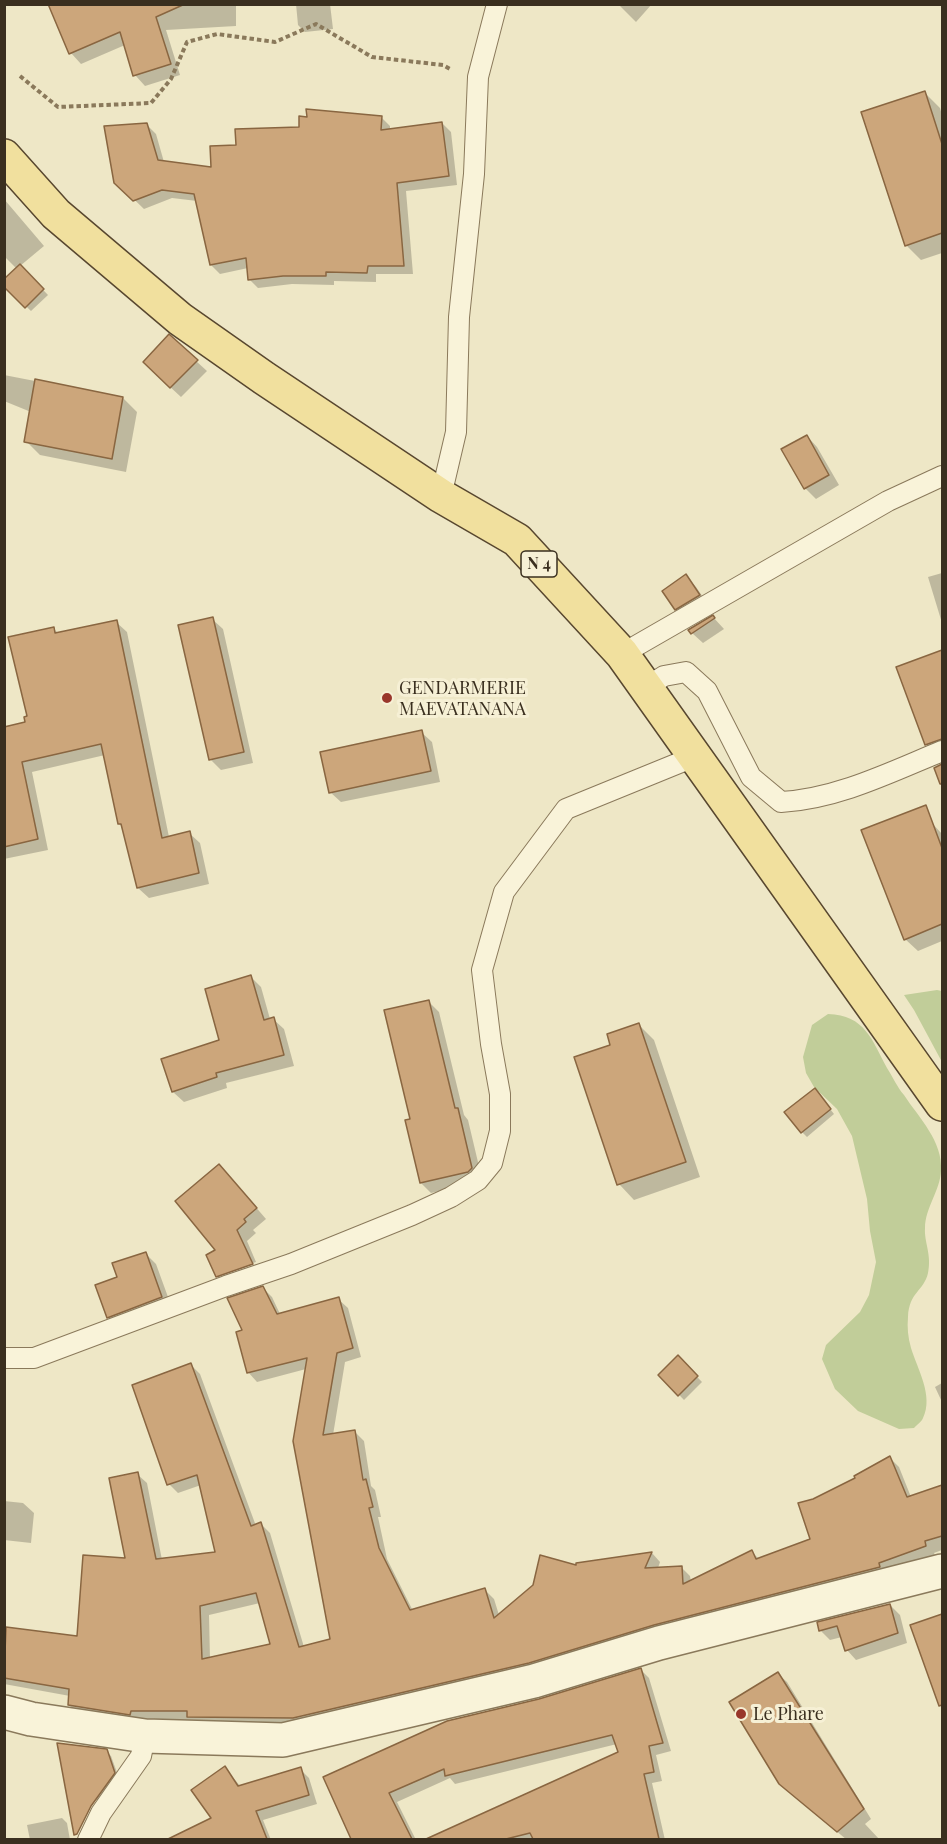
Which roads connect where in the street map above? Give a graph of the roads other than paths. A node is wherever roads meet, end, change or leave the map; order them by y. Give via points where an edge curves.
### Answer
1 (496, 4) edge
2 (4, 156) edge
3 (942, 476) edge
4 (441, 496) junction
5 (622, 654) junction
6 (645, 688) junction
7 (942, 751) edge
8 (696, 756) junction
9 (942, 1104) edge
10 (4, 1358) edge
11 (942, 1571) edge
12 (4, 1712) edge
13 (145, 1736) junction
14 (88, 1839) edge

1 - 4 lane via 478,77 474,174 459,317 456,432
2 - 4 main road, N 4 via 56,214 180,319
3 - 5 lane via 888,501
4 - 5 main road, N 4 via 517,540
5 - 6 main road, N 4
6 - 7 lane via 664,676 686,672 707,691 751,777 782,802 807,800
6 - 8 main road, N 4
8 - 9 main road, N 4
8 - 10 lane via 566,808 504,892 482,970 500,1094 500,1131 492,1163 478,1180 412,1215 291,1264 34,1358
11 - 13 street via 660,1642 534,1680 283,1740
12 - 13 street
13 - 14 lane via 141,1756 101,1813

